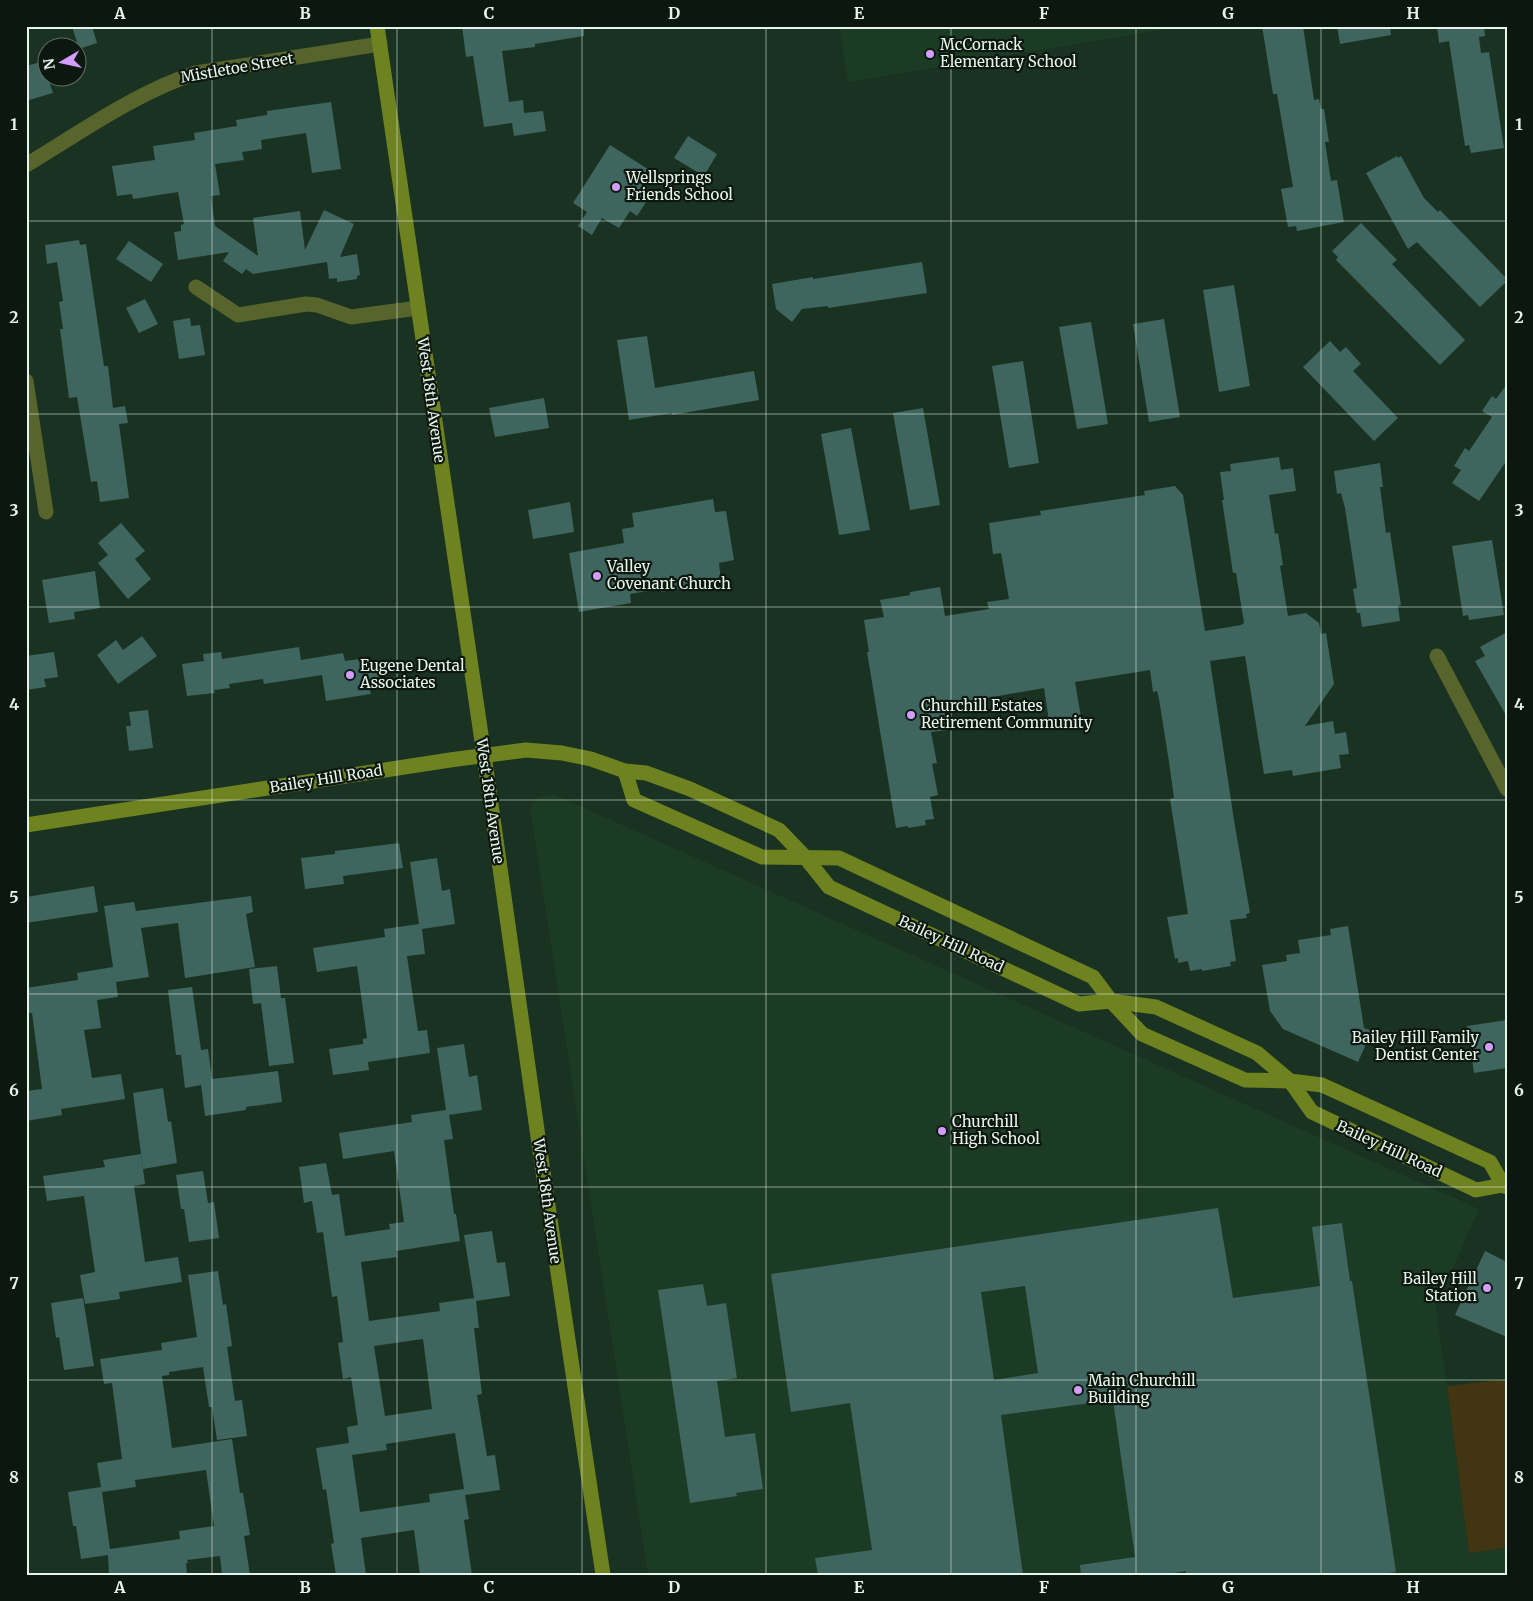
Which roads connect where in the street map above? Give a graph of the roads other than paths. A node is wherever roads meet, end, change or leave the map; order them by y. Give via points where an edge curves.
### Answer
1 (377, 26) edge
2 (380, 44) junction
3 (26, 165) edge
4 (196, 287) dead end
5 (418, 308) junction
6 (26, 381) edge
7 (46, 512) dead end
8 (1437, 656) dead end
9 (484, 756) junction
10 (625, 771) junction
11 (1507, 789) edge
12 (26, 825) edge
13 (805, 857) junction
14 (1111, 1001) junction
15 (1290, 1081) junction
16 (1505, 1186) edge
17 (603, 1575) edge

1 - 2 main road, West 18th Avenue
2 - 3 street, Mistletoe Street via 196,73 171,81
2 - 5 main road, West 18th Avenue
4 - 5 street via 238,315 306,304 351,317
5 - 9 main road, West 18th Avenue
6 - 7 street
8 - 11 street
9 - 10 main road, Bailey Hill Road via 526,750 562,753
9 - 12 main road, Bailey Hill Road
9 - 17 main road, West 18th Avenue
10 - 13 main road, Bailey Hill Road via 646,773 779,830
10 - 13 main road, Bailey Hill Road via 634,800 762,857
13 - 14 main road, Bailey Hill Road via 839,858 1093,977
13 - 14 main road, Bailey Hill Road via 829,887 1079,1004
14 - 15 main road, Bailey Hill Road via 1156,1007 1257,1053
14 - 15 main road, Bailey Hill Road via 1142,1034 1231,1074 1245,1080
15 - 16 main road, Bailey Hill Road via 1322,1085 1490,1162
15 - 16 main road, Bailey Hill Road via 1312,1112 1476,1190

